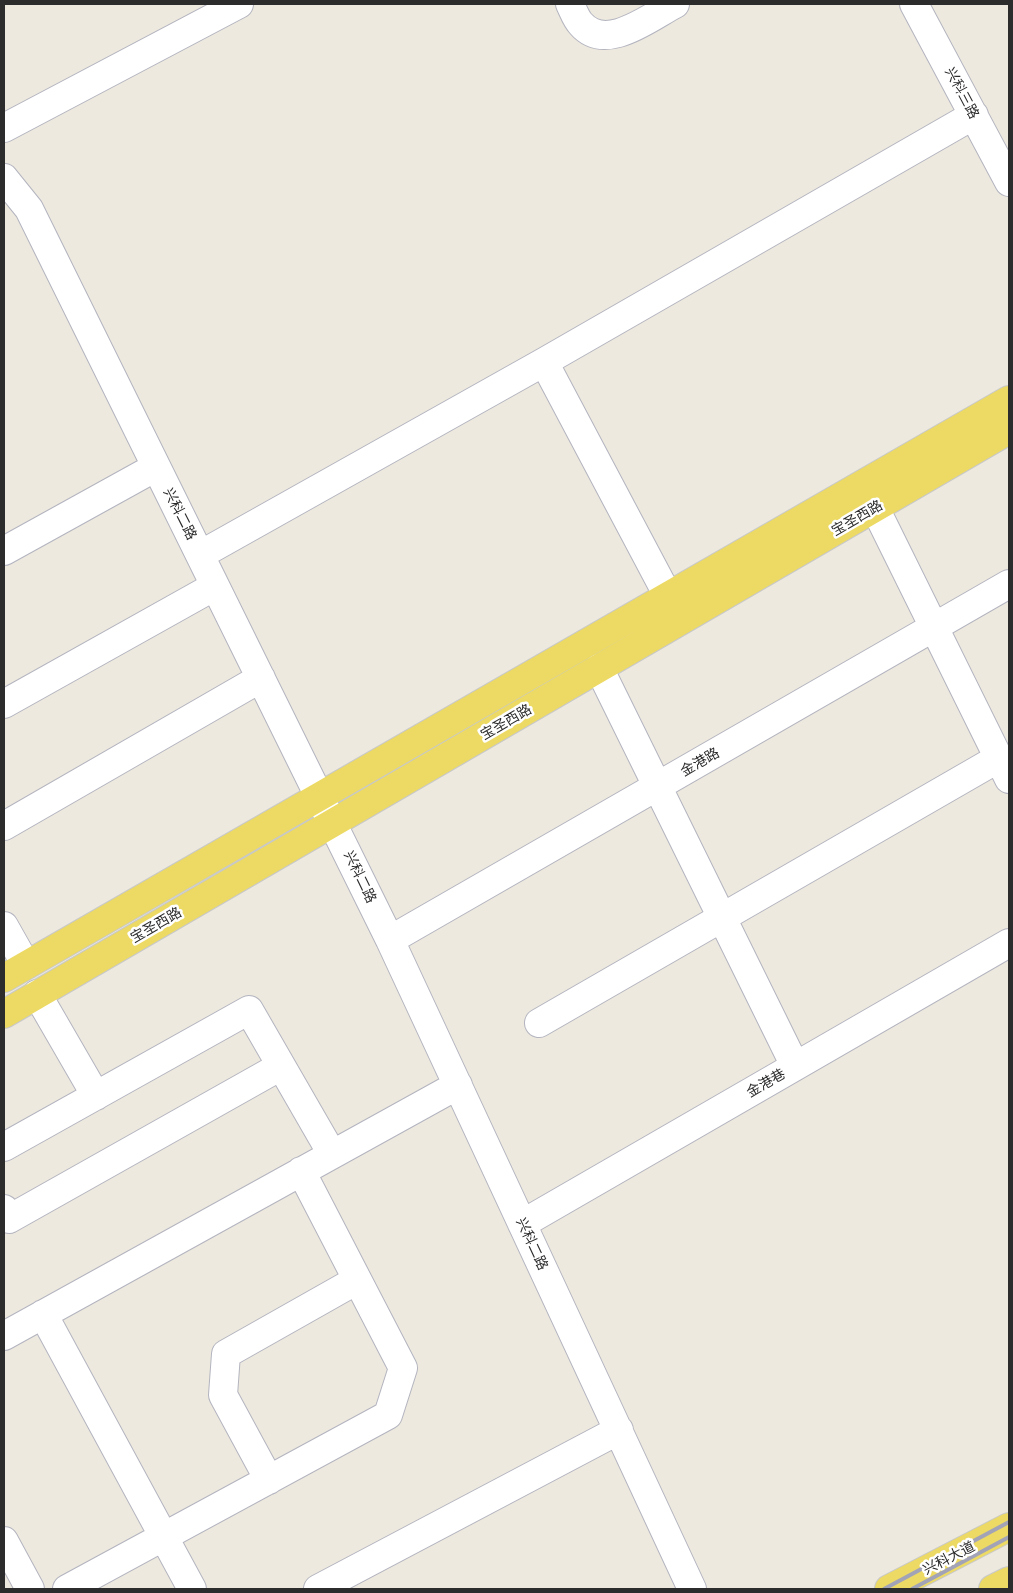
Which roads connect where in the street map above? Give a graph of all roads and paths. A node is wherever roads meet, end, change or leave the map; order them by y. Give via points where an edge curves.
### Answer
1 (239, 4) edge
2 (570, 4) edge
3 (675, 4) edge
4 (914, 4) edge
5 (974, 115) junction
6 (4, 128) edge
7 (4, 178) edge
8 (1009, 182) edge
9 (544, 362) junction
10 (1009, 400) edge
11 (1009, 430) edge
12 (156, 467) junction
13 (875, 508) junction
14 (4, 551) edge
15 (200, 555) junction
16 (1009, 584) edge
17 (215, 586) junction
18 (668, 596) junction
19 (934, 627) junction
20 (599, 668) junction
21 (261, 678) junction
22 (4, 704) edge
23 (1004, 768) edge
24 (657, 786) junction
25 (321, 796) junction
26 (333, 822) junction
27 (4, 826) edge
28 (722, 918) junction
29 (4, 926) edge
30 (390, 940) junction
31 (1009, 943) edge
32 (15, 972) edge
33 (37, 994) junction
34 (4, 1014) edge
35 (540, 1023) dead end
36 (281, 1066) junction
37 (795, 1066) junction
38 (458, 1084) junction
39 (96, 1096) junction
40 (4, 1147) edge
41 (332, 1154) junction
42 (301, 1171) junction
43 (4, 1209) edge
44 (522, 1224) junction
45 (357, 1280) junction
46 (43, 1314) junction
47 (4, 1336) edge
48 (618, 1430) junction
49 (269, 1480) junction
50 (1009, 1527) edge
51 (164, 1537) junction
52 (4, 1541) edge
53 (1009, 1581) edge
54 (30, 1589) edge
55 (67, 1589) edge
56 (192, 1589) edge
57 (318, 1589) edge
58 (692, 1589) edge
59 (889, 1589) edge
60 (993, 1589) edge

1 - 6 street
2 - 3 street via 580,24 593,34 606,36 619,34
4 - 5 street, 兴科三路
5 - 8 street, 兴科三路
5 - 9 street
7 - 12 street, 兴科二路 via 29,209
9 - 15 street
9 - 18 street
10 - 18 main road, 宝圣西路
11 - 13 main road, 宝圣西路
12 - 14 street
12 - 15 street, 兴科二路
13 - 19 street
13 - 20 main road, 宝圣西路
15 - 17 street, 兴科二路
16 - 19 street, 金港路
17 - 21 street, 兴科二路
17 - 22 street
18 - 25 main road, 宝圣西路
19 - 23 street
19 - 24 street, 金港路
20 - 24 street
20 - 26 main road, 宝圣西路
21 - 25 street, 兴科二路
21 - 27 street
23 - 28 street
24 - 28 street
24 - 30 street, 金港路
25 - 26 street, 兴科二路
25 - 32 main road, 宝圣西路
26 - 30 street, 兴科二路
26 - 33 main road, 宝圣西路
28 - 35 street
28 - 37 street
29 - 32 street
30 - 38 street, 兴科二路
31 - 37 street, 金港巷
33 - 34 main road, 宝圣西路
33 - 39 street
36 - 39 street via 249,1010
36 - 41 street
36 - 43 street via 9,1219
37 - 44 street, 金港巷
38 - 41 street
38 - 44 street, 兴科二路
39 - 40 street
41 - 42 street
42 - 45 street
42 - 46 street
44 - 48 street, 兴科二路
45 - 49 street via 403,1368 388,1415
45 - 49 street via 226,1354 223,1395
46 - 47 street
46 - 51 street
48 - 57 street
48 - 58 street, 兴科二路
49 - 51 street
50 - 59 main road, 兴科大道
51 - 55 street
51 - 56 street
52 - 54 street
53 - 60 main road

